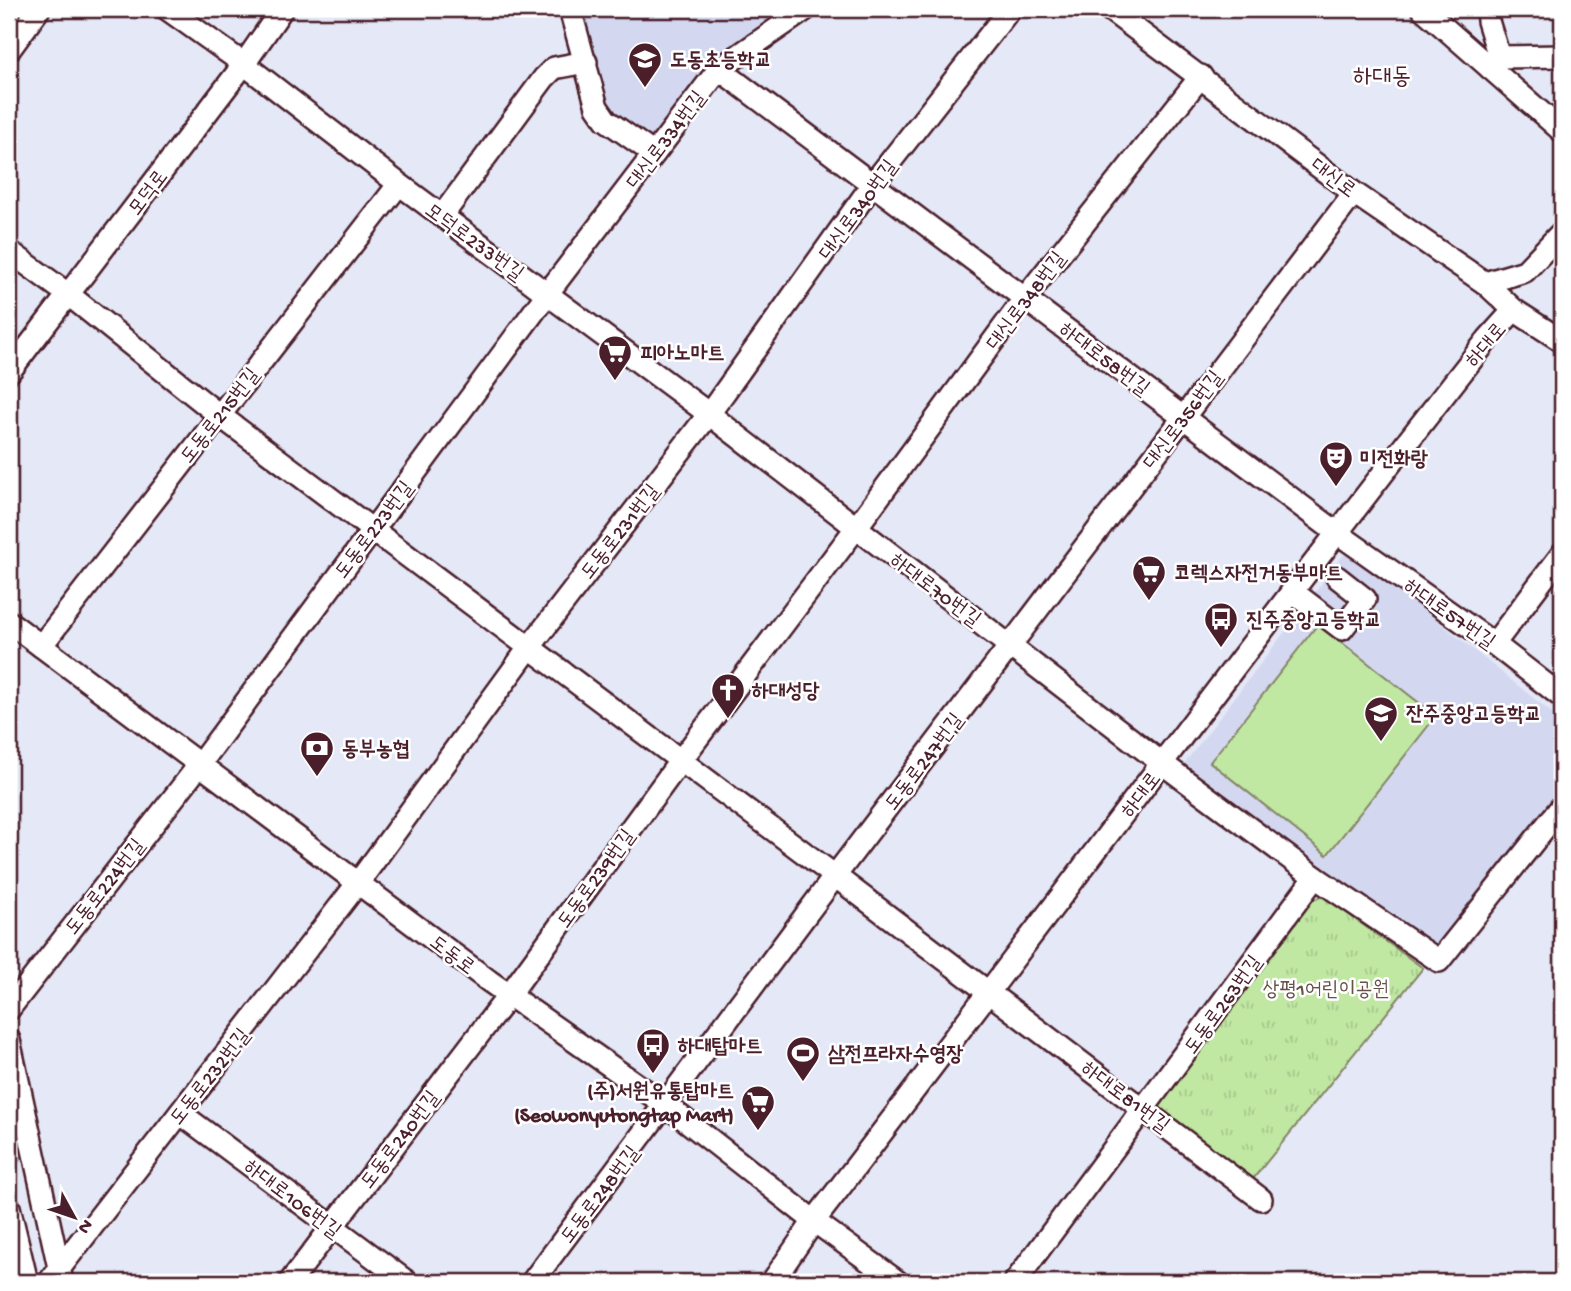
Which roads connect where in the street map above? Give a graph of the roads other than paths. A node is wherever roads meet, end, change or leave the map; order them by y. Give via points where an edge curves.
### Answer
1 (39, 9) edge
2 (167, 9) edge
3 (282, 9) edge
4 (570, 9) edge
5 (806, 9) edge
6 (1010, 9) edge
7 (1109, 9) edge
8 (1423, 9) edge
9 (1487, 9) edge
10 (9, 50) edge
11 (1562, 56) edge
12 (586, 62) junction
13 (1495, 63) junction
14 (244, 64) junction
15 (719, 69) junction
16 (1200, 76) junction
17 (1562, 131) edge
18 (654, 154) junction
19 (398, 184) junction
20 (872, 186) junction
21 (1354, 192) junction
22 (442, 216) junction
23 (1562, 232) edge
24 (9, 251) edge
25 (1485, 283) junction
26 (547, 294) junction
27 (69, 295) junction
28 (1025, 298) junction
29 (1514, 310) junction
30 (1562, 341) edge
31 (9, 372) edge
32 (709, 414) junction
33 (219, 415) junction
34 (1183, 417) junction
35 (856, 528) junction
36 (373, 529) junction
37 (1336, 532) junction
38 (1562, 554) edge
39 (1337, 578) dead end
40 (1292, 591) junction
41 (9, 622) edge
42 (1494, 644) junction
43 (41, 646) junction
44 (1011, 646) junction
45 (529, 649) junction
46 (1562, 697) edge
47 (681, 760) junction
48 (200, 764) junction
49 (1163, 764) junction
50 (1562, 806) edge
51 (835, 876) junction
52 (1315, 877) junction
53 (358, 883) junction
54 (990, 993) junction
55 (509, 995) junction
56 (9, 1009) edge
57 (9, 1040) edge
58 (666, 1105) junction
59 (1144, 1109) junction
60 (180, 1113) junction
61 (1261, 1199) dead end
62 (9, 1207) edge
63 (814, 1221) junction
64 (332, 1227) junction
65 (57, 1278) edge
66 (27, 1282) edge
67 (290, 1282) edge
68 (407, 1282) edge
69 (532, 1282) edge
70 (772, 1282) edge
71 (898, 1282) edge
72 (1015, 1282) edge

1 - 10 street
2 - 14 street, 모덕로233번길
3 - 14 street, 모덕로
4 - 12 street
5 - 15 street, 대신로334번길
6 - 20 street, 대신로340번길
7 - 16 street, 대신로
8 - 13 street
9 - 13 street
11 - 13 street
12 - 18 street via 597,107 606,120
12 - 22 street via 554,68 544,78
13 - 17 street
14 - 19 street, 모덕로233번길
14 - 27 street, 모덕로
15 - 18 street, 대신로334번길
15 - 20 street, 하대로58번길
16 - 21 street, 대신로
16 - 28 street, 대신로348번길
18 - 26 street, 대신로334번길
19 - 22 street, 모덕로233번길
19 - 33 street, 도동로215번길
20 - 28 street, 하대로58번길
20 - 32 street, 대신로340번길
21 - 25 street, 대신로
21 - 34 street, 대신로356번길
22 - 26 street, 모덕로233번길
23 - 25 street via 1525,271
24 - 27 street
25 - 29 street, 대신로
26 - 32 street, 모덕로233번길
26 - 36 street, 도동로223번길
27 - 31 street, 모덕로
27 - 33 street
28 - 34 street, 하대로58번길
28 - 35 street, 대신로348번길
29 - 30 street, 대신로
29 - 37 street, 하대로
32 - 35 street, 하대로70번길
32 - 45 street, 도동로231번길
33 - 36 street
33 - 43 street, 도동로215번길
34 - 37 street, 하대로58번길
34 - 44 street, 대신로356번길
35 - 44 street, 하대로70번길
35 - 47 street, 도동로239번길
36 - 45 street
36 - 48 street, 도동로223번길
37 - 40 street, 하대로
37 - 42 street, 하대로57번길
38 - 42 street
39 - 40 street via 1365,599 1342,629
40 - 49 street, 하대로
41 - 43 street, 도동로
42 - 46 street, 하대로57번길
43 - 48 street, 도동로
44 - 49 street, 하대로70번길
44 - 51 street, 도동로247번길
45 - 47 street
45 - 53 street, 도동로231번길
47 - 51 street
47 - 55 street, 도동로239번길
48 - 53 street, 도동로
48 - 56 street, 도동로224번길
49 - 52 street
49 - 54 street, 하대로
50 - 52 street via 1439,961
51 - 54 street
51 - 58 street, 도동로247번길
52 - 59 street, 도동로263번길
53 - 55 street, 도동로
53 - 60 street, 도동로232번길
54 - 59 street, 하대로81번길
54 - 63 street, 하대로
55 - 58 street, 도동로
55 - 64 street, 도동로240번길
57 - 65 street
58 - 63 street, 도동로
58 - 69 street, 도동로248번길
59 - 61 street, 하대로81번길
59 - 72 street, 도동로263번길
60 - 64 street, 하대로106번길
60 - 65 street, 도동로232번길
62 - 66 street
63 - 70 street, 하대로
63 - 71 street, 도동로
64 - 67 street, 도동로240번길
64 - 68 street, 하대로106번길

